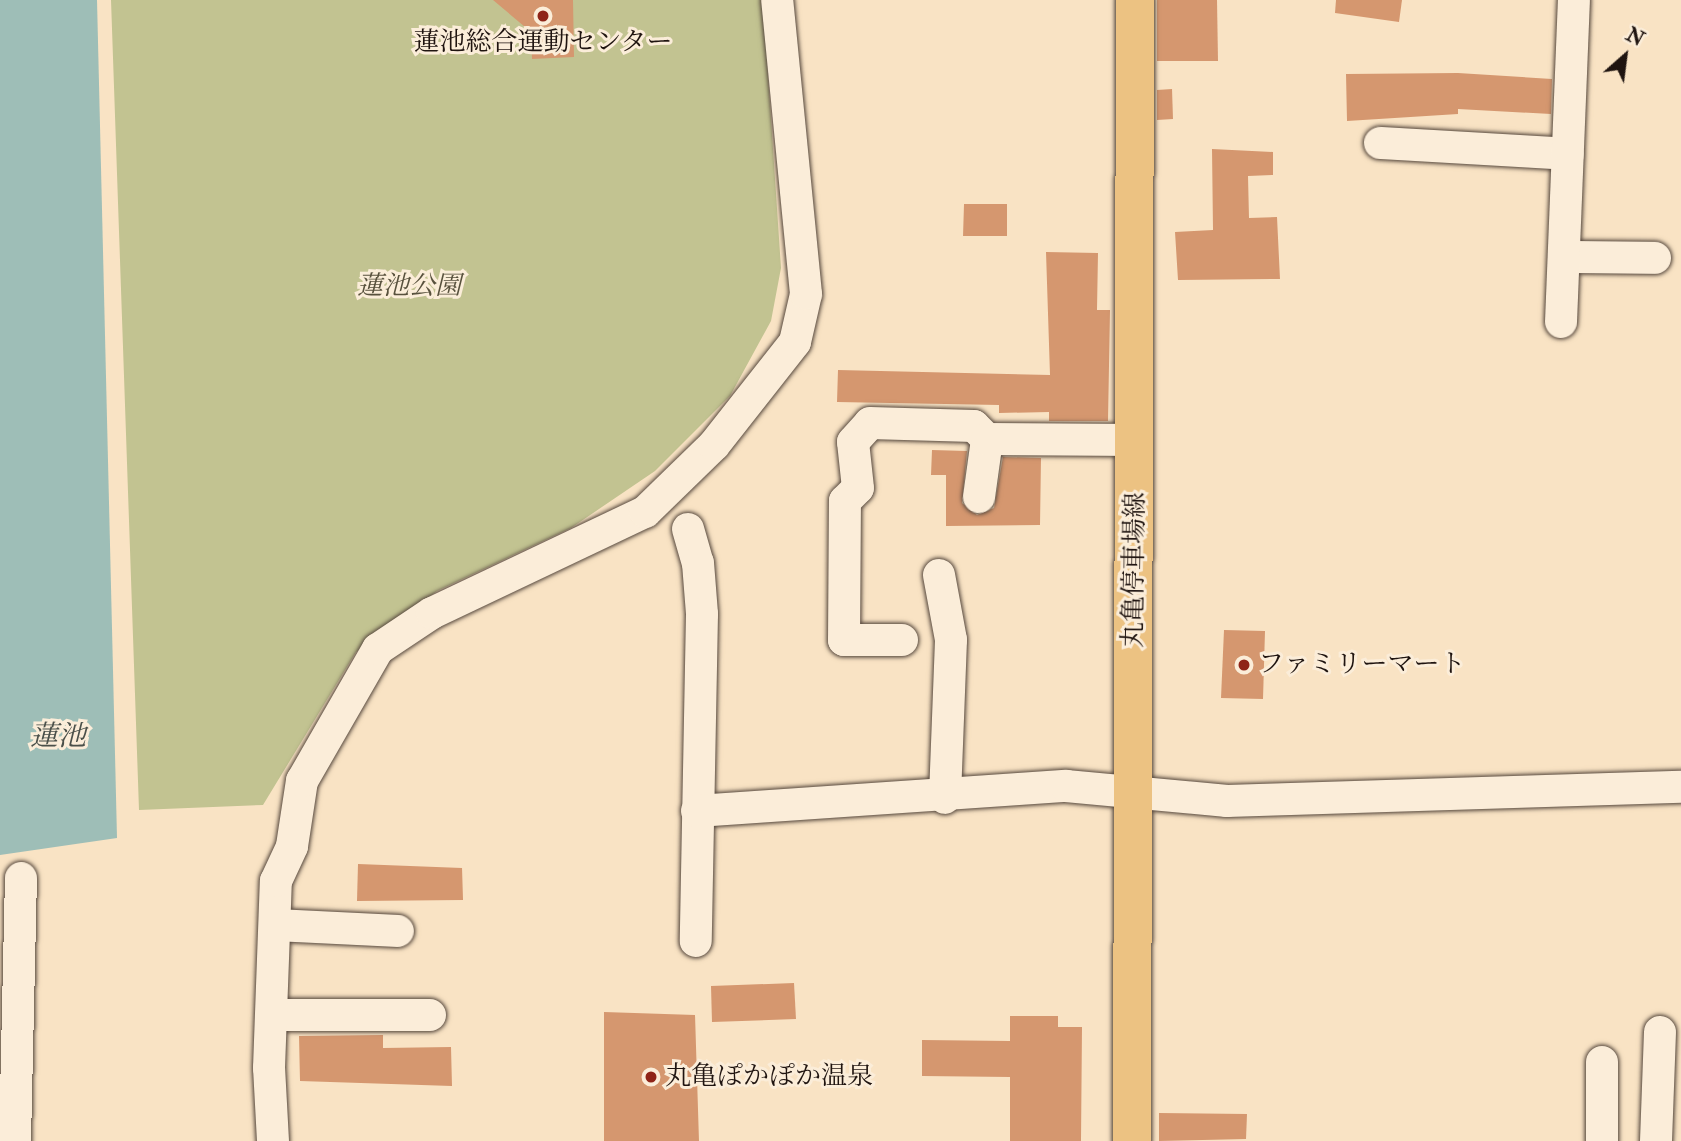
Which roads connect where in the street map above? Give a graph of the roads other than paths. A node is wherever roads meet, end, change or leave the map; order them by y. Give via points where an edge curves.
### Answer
1 (777, 0) edge
2 (1135, 0) edge
3 (1574, 0) edge
4 (1380, 144) dead end
5 (1568, 154) junction
6 (1564, 257) junction
7 (1655, 258) dead end
8 (1561, 322) dead end
9 (987, 439) junction
10 (1137, 440) junction
11 (979, 497) dead end
12 (688, 529) dead end
13 (939, 575) dead end
14 (902, 640) dead end
15 (1681, 787) edge
16 (1132, 795) junction
17 (945, 798) junction
18 (697, 811) junction
19 (21, 878) dead end
20 (276, 925) junction
21 (398, 931) dead end
22 (696, 941) dead end
23 (272, 1015) junction
24 (430, 1015) dead end
25 (1660, 1032) dead end
26 (1602, 1062) dead end
27 (15, 1141) edge
28 (273, 1141) edge
29 (1132, 1141) edge
30 (1602, 1141) edge
31 (1656, 1141) edge

1 - 20 street via 806,294 795,342 714,445 645,512 432,613 378,649 302,781 292,846 276,881
2 - 10 main road, 丸亀停車場線
3 - 5 street via 1582,79
4 - 5 street via 1451,135
5 - 6 street
6 - 7 street
6 - 8 street
9 - 10 street
9 - 11 street
9 - 14 street via 974,426 870,423 853,442 858,488 845,500 844,640
10 - 16 main road, 丸亀停車場線
12 - 18 street via 698,563 702,614
13 - 17 street via 951,640
15 - 16 street via 1372,801
16 - 17 street via 1066,786
16 - 29 main road, 丸亀停車場線
17 - 18 street
18 - 22 street
19 - 27 street
20 - 21 street
20 - 23 street
23 - 24 street via 389,1002
23 - 28 street
25 - 31 street
26 - 30 street

